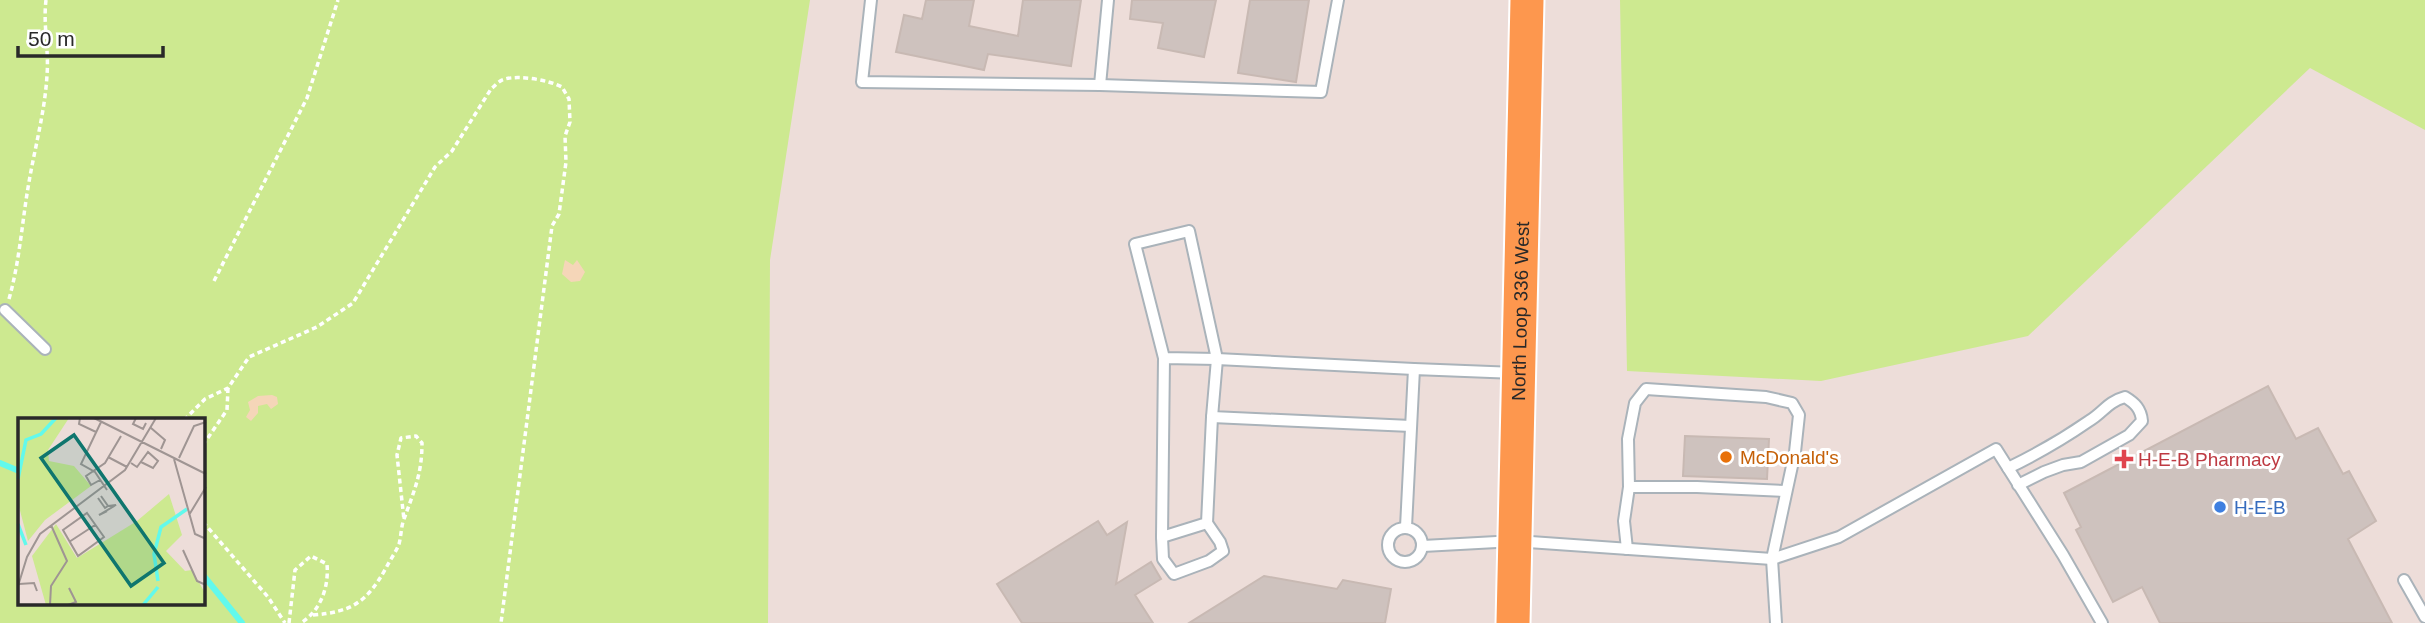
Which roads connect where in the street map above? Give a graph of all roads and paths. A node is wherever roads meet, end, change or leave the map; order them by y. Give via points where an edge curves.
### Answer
1 (46, 0) edge
2 (338, 0) edge
3 (871, 0) edge
4 (1108, 0) edge
5 (1338, 0) edge
6 (1527, 0) edge
7 (1100, 85) junction
8 (214, 281) dead end
9 (5, 310) joint
10 (45, 349) dead end
11 (1164, 358) junction
12 (1217, 359) junction
13 (1414, 369) junction
14 (1518, 373) junction
15 (228, 388) junction
16 (1212, 417) junction
17 (186, 418) edge
18 (1412, 426) junction
19 (205, 442) edge
20 (2008, 468) junction
21 (2018, 485) junction
22 (1629, 487) junction
23 (1786, 491) junction
24 (404, 520) junction
25 (1207, 523) junction
26 (205, 524) edge
27 (1406, 527) junction
28 (1162, 537) junction
29 (1515, 541) junction
30 (1423, 546) junction
31 (1627, 549) junction
32 (1772, 559) junction
33 (2404, 580) dead end
34 (313, 615) junction
35 (2425, 617) edge
36 (287, 623) edge
37 (301, 623) edge
38 (501, 623) edge
39 (1513, 623) edge
40 (1776, 623) edge
41 (2102, 623) edge

1 - 9 path via 47,81 18,259
2 - 8 path via 307,98
3 - 7 lane via 862,82
4 - 7 lane
5 - 7 lane via 1321,92
6 - 14 main road, North Loop 336 West
9 - 10 lane
11 - 12 lane
11 - 12 lane via 1135,244 1189,231
11 - 28 lane
12 - 13 lane
12 - 16 lane
13 - 14 lane
13 - 18 lane
14 - 29 main road, North Loop 336 West
15 - 17 path via 205,399
15 - 19 path via 227,410
15 - 38 path via 249,357 317,327 353,303 435,167 452,152 491,89 506,79 541,80 562,87 570,113 566,162 559,214 552,226
16 - 18 lane
16 - 25 lane
18 - 27 lane
20 - 21 lane
20 - 21 lane via 2048,449 2112,401 2125,397 2141,413 2142,421 2121,439 2081,463 2063,465
20 - 32 lane via 1996,449 1839,537
21 - 41 lane
22 - 23 lane
22 - 23 lane via 1628,439 1636,403 1646,389 1792,402 1799,415
22 - 31 lane via 1624,521
23 - 32 lane
24 - 24 path via 422,467 422,443 416,436 401,438 397,455
24 - 34 path via 398,544 366,597 352,607
25 - 28 lane
25 - 28 lane via 1223,551 1174,574 1163,559
26 - 36 path
27 - 30 lane via 1419,533
27 - 30 lane via 1393,532 1387,545 1391,558 1404,564 1418,559
29 - 30 lane
29 - 31 lane
29 - 39 main road, North Loop 336 West
31 - 32 lane
32 - 40 lane
33 - 35 lane
34 - 36 path via 328,578 327,564 311,556 295,569
34 - 37 path

